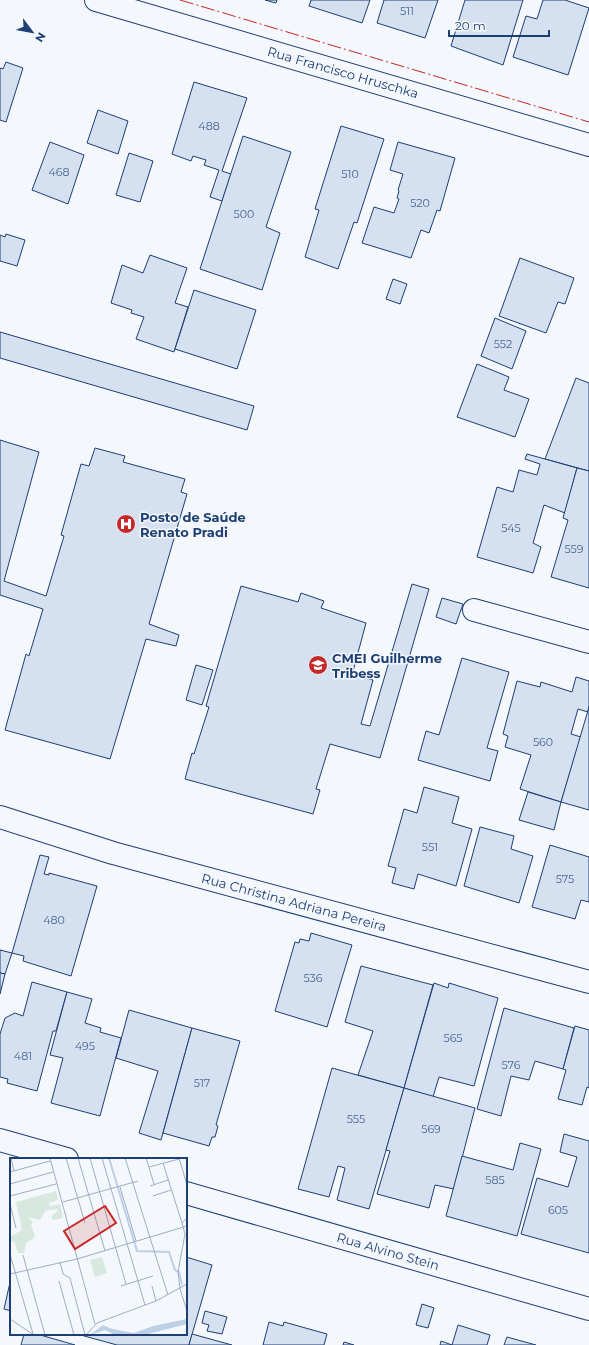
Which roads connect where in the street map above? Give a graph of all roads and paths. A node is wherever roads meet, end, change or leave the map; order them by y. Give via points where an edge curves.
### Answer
1 (96, 0) edge
2 (589, 145) edge
3 (474, 610) dead end
4 (589, 642) edge
5 (0, 817) edge
6 (589, 982) edge
7 (0, 1140) edge
8 (63, 1158) edge
9 (187, 1193) edge
10 (589, 1309) edge

1 - 2 street, Rua Francisco Hruschka
3 - 4 street
5 - 6 street, Rua Christina Adriana Pereira via 113,853
7 - 8 street
9 - 10 street, Rua Alvino Stein

